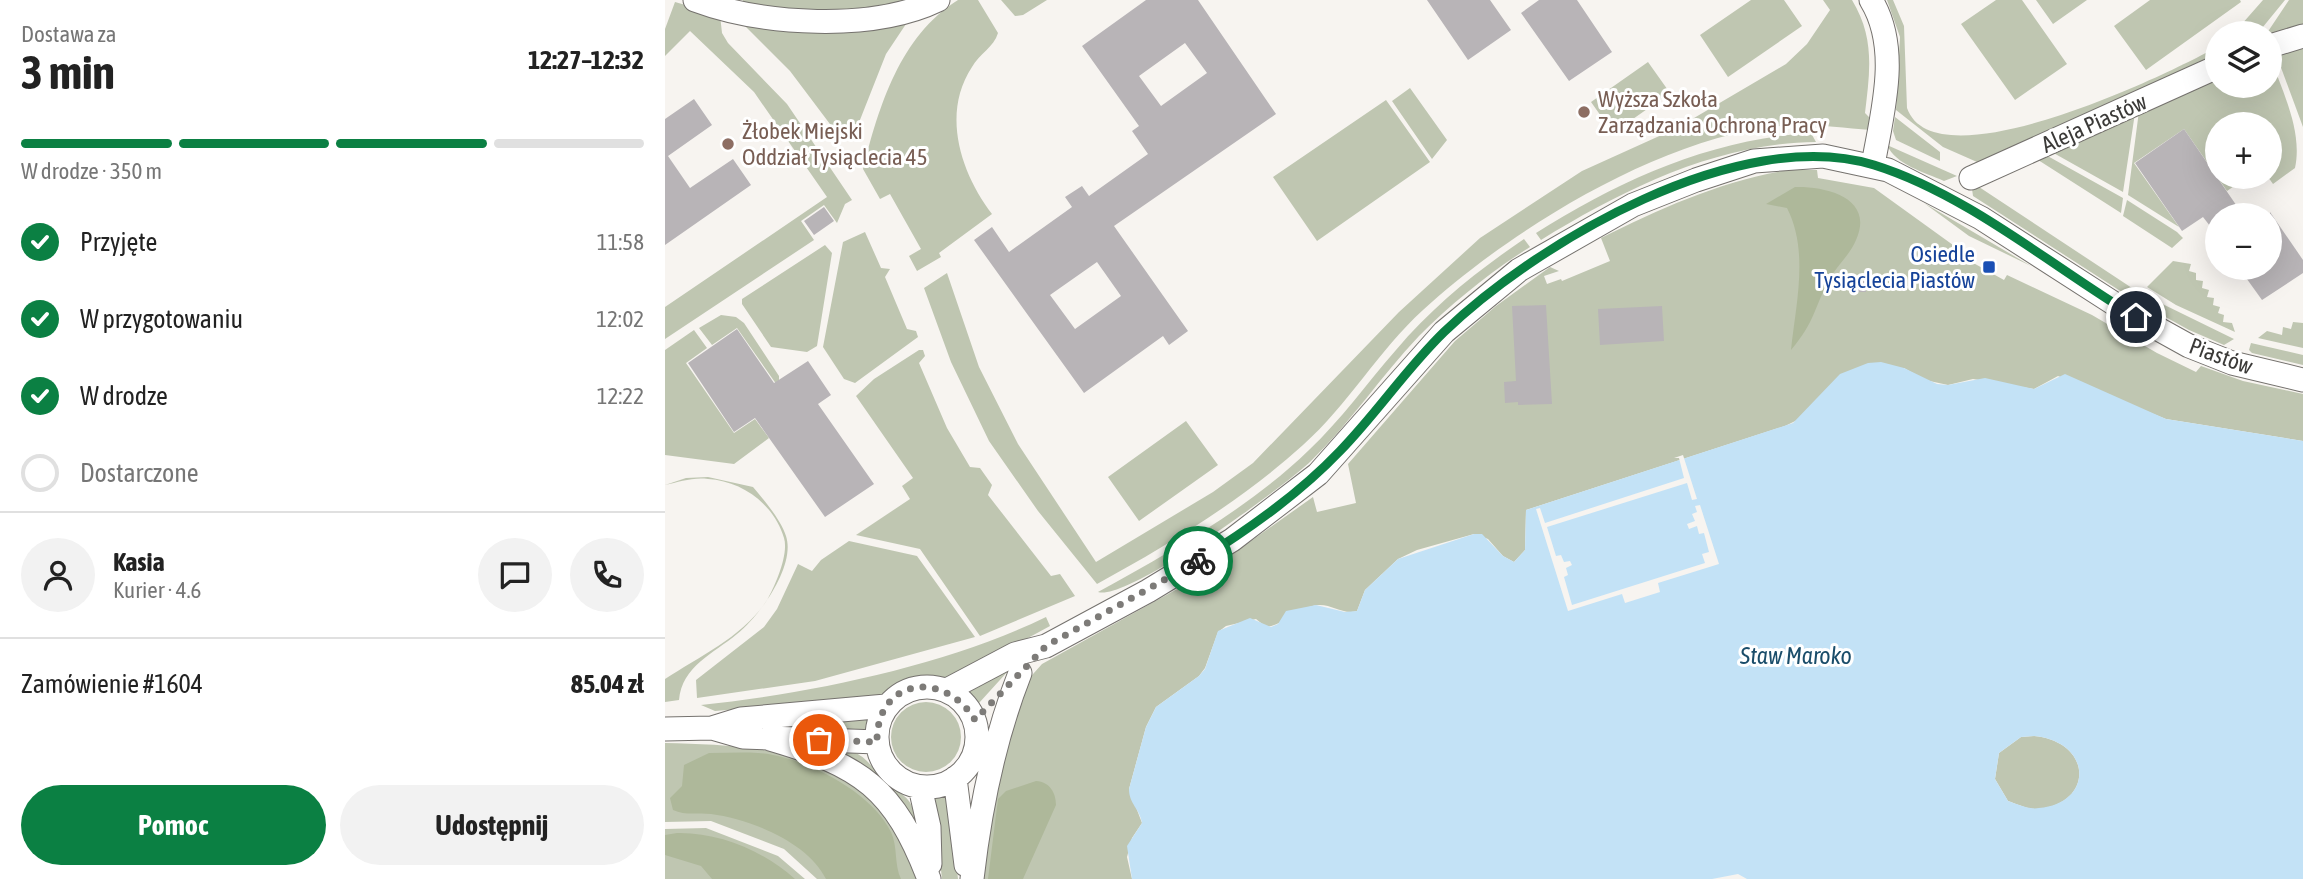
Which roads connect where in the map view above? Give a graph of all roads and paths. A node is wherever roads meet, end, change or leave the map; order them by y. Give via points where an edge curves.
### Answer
1 (695, 0) edge
2 (1871, 0) edge
3 (936, 1) edge
4 (2303, 36) edge
5 (2282, 42) edge
6 (2205, 72) edge
7 (1873, 165) junction
8 (1971, 178) dead end
9 (2303, 380) edge
10 (1046, 646) junction
11 (1020, 673) junction
12 (947, 690) junction
13 (886, 706) junction
14 (975, 720) junction
15 (712, 728) junction
16 (665, 729) edge
17 (770, 739) junction
18 (877, 742) junction
19 (955, 778) junction
20 (920, 787) junction
21 (930, 879) edge
22 (971, 879) edge

1 - 3 street via 794,23 849,21
2 - 7 street via 1885,32 1887,61
4 - 5 street
6 - 8 street, Aleja Piastów
7 - 9 street, Piastów via 1981,218 2189,346 2232,363
7 - 10 street, Piastów via 1823,156 1754,162 1664,192 1560,245 1519,270 1444,332 1342,449 1271,511 1193,565
10 - 11 street, Piastów
10 - 12 street, Piastów via 1015,654
11 - 14 street, Piastów
11 - 22 street via 979,821
12 - 13 street via 912,688
12 - 14 street via 965,703
13 - 15 street via 741,719
13 - 18 street
14 - 19 street via 974,753
15 - 16 street
15 - 17 street
17 - 18 street
17 - 21 street via 818,753 853,770 881,792 902,818
18 - 20 street via 889,770
19 - 20 street
19 - 22 street via 960,832
20 - 21 street via 929,827

